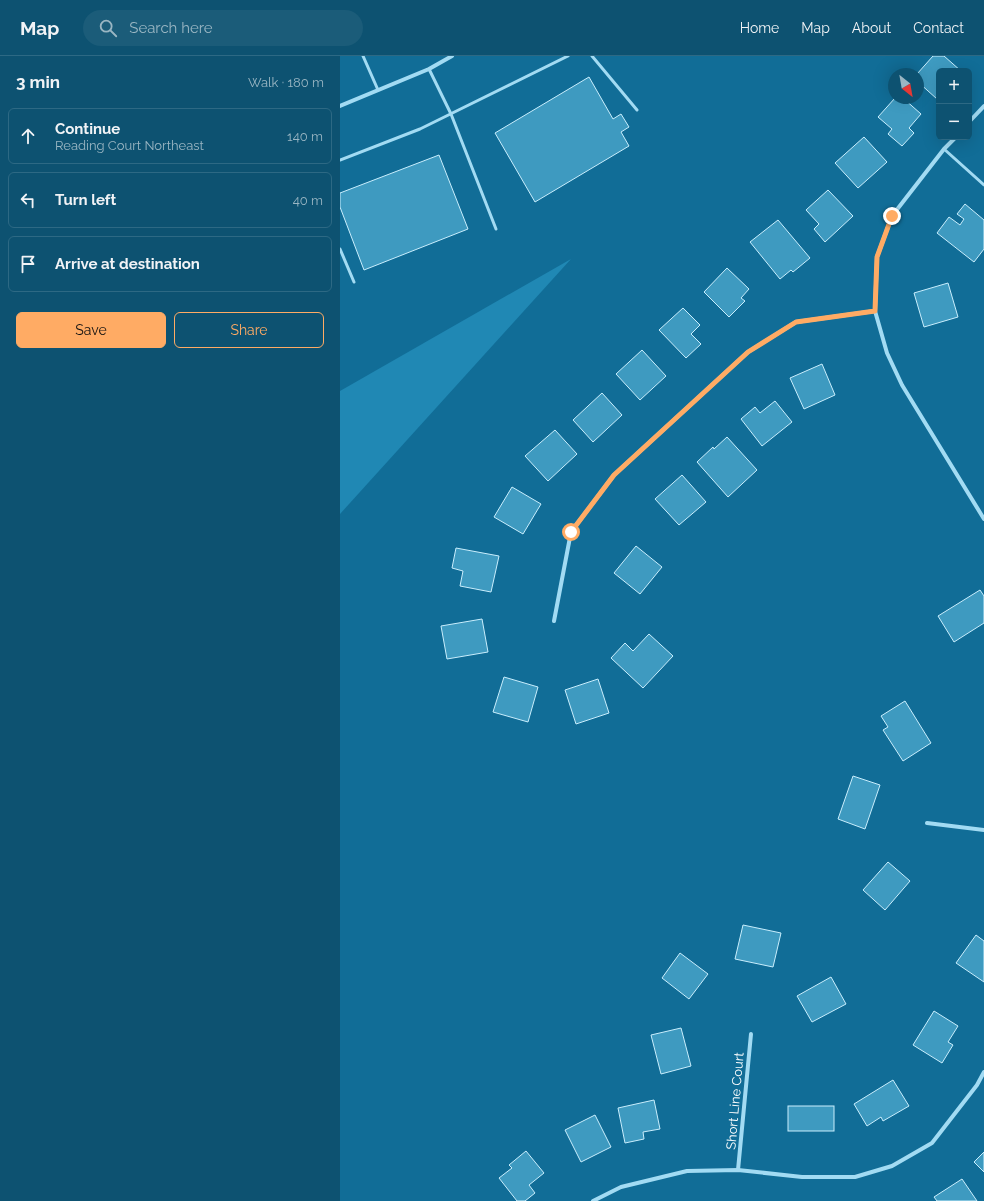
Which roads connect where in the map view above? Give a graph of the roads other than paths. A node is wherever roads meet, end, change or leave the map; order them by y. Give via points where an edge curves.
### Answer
1 (363, 56) edge
2 (452, 56) edge
3 (568, 56) edge
4 (592, 56) edge
5 (429, 69) junction
6 (378, 90) junction
7 (340, 106) edge
8 (984, 106) edge
9 (637, 110) dead end
10 (451, 114) junction
11 (972, 119) edge
12 (953, 140) edge
13 (944, 149) junction
14 (340, 160) edge
15 (984, 186) edge
16 (496, 229) dead end
17 (340, 249) edge
18 (354, 282) dead end
19 (875, 311) junction
20 (984, 519) edge
21 (554, 621) dead end
22 (927, 823) dead end
23 (984, 830) edge
24 (751, 1034) dead end
25 (984, 1072) edge
26 (738, 1170) junction
27 (593, 1201) edge

1 - 6 lane
2 - 5 street
3 - 10 lane
4 - 9 lane
5 - 6 street
5 - 10 lane
6 - 7 street
8 - 11 street
10 - 14 lane
10 - 16 lane
12 - 13 street
13 - 15 lane
13 - 19 street via 892,216 877,257
17 - 18 lane
19 - 20 street via 887,353 902,385
19 - 21 street via 796,322 748,352 614,475 571,532
22 - 23 street
24 - 26 street, Short Line Court
25 - 26 street via 977,1085 932,1143 892,1166 855,1177 802,1177
26 - 27 street via 687,1171 620,1187

